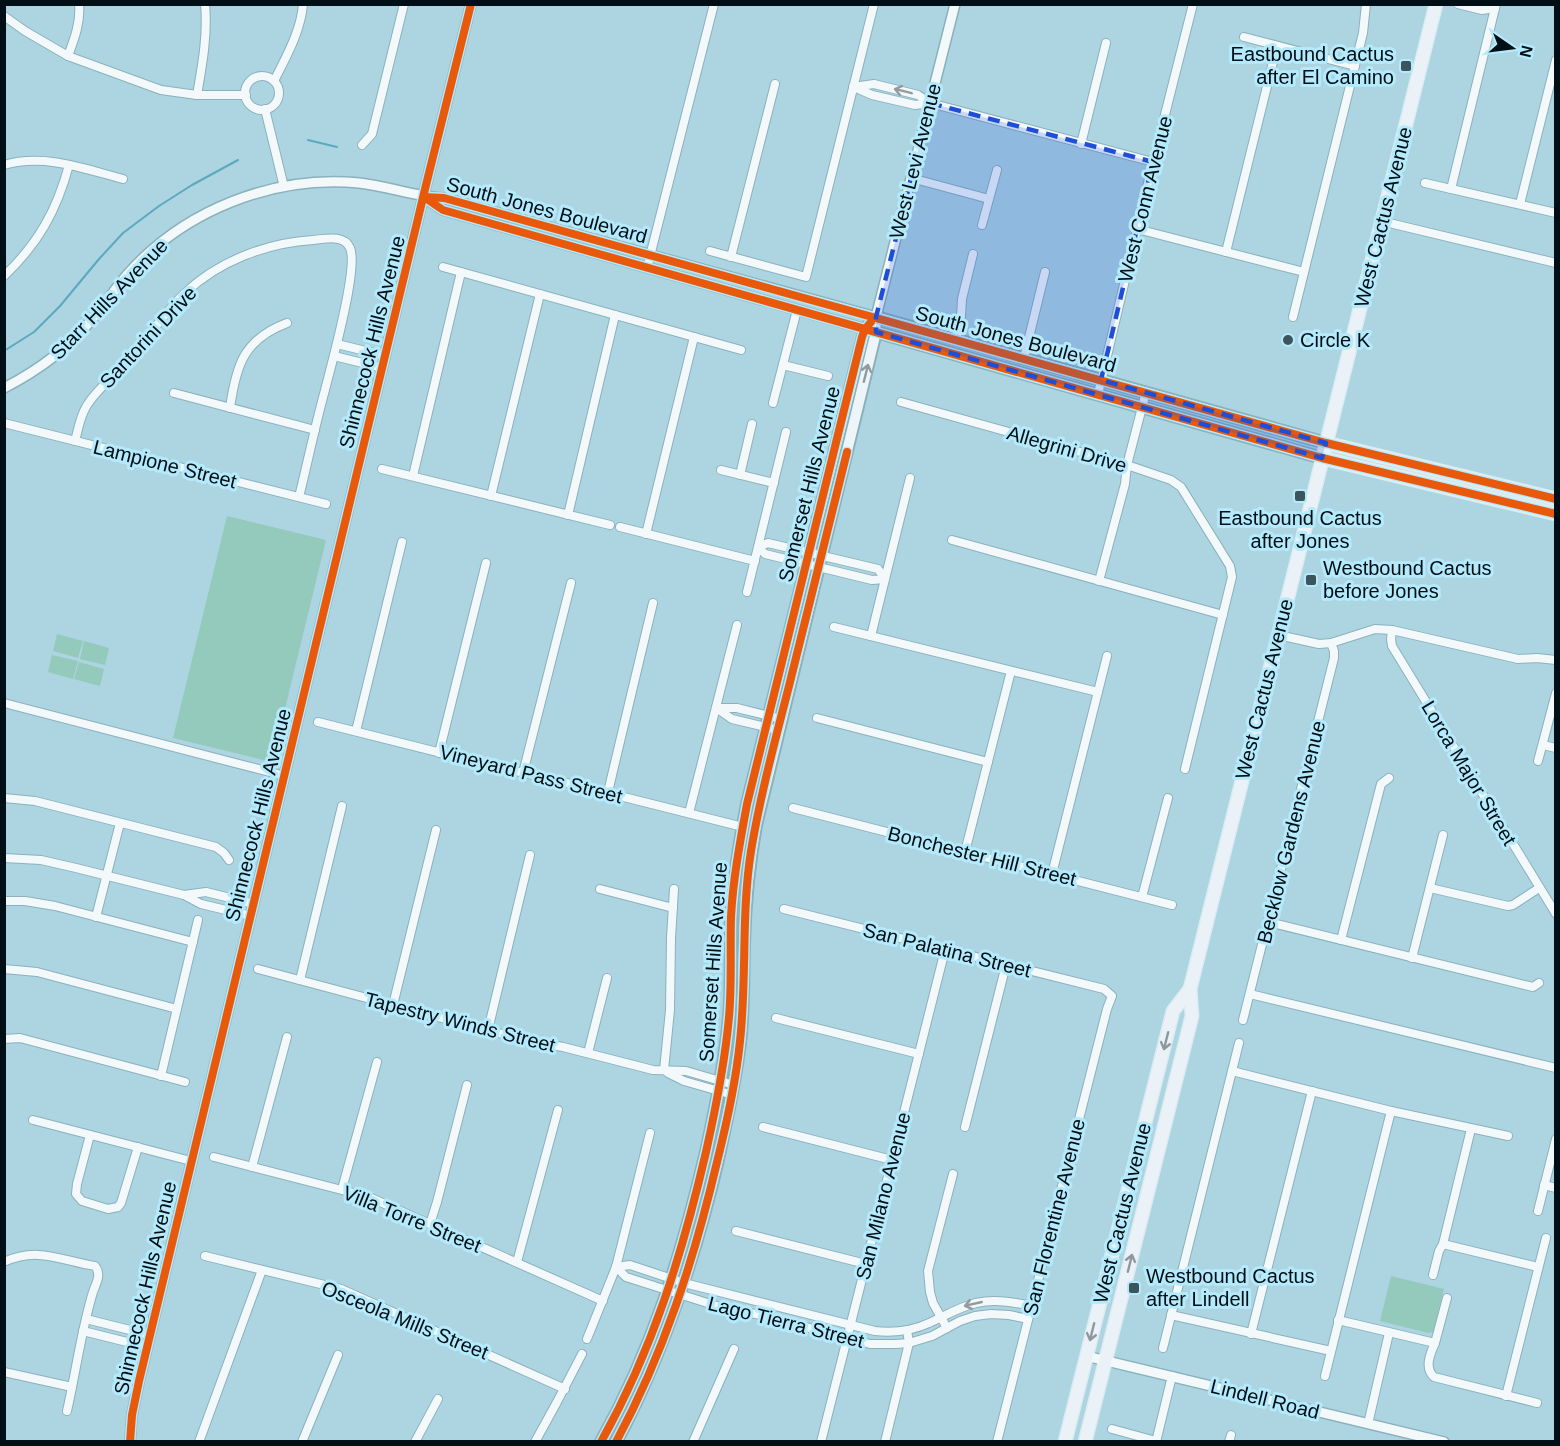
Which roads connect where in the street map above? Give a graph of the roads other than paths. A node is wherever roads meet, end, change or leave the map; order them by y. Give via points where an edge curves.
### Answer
1 (79, 4) edge
2 (205, 4) edge
3 (303, 4) edge
4 (404, 4) edge
5 (471, 4) edge
6 (714, 4) edge
7 (874, 4) edge
8 (955, 4) edge
9 (1193, 4) edge
10 (1366, 4) edge
11 (1437, 4) edge
12 (1458, 4) edge
13 (1494, 6) edge
14 (4, 16) edge
15 (1244, 37) dead end
16 (1106, 43) dead end
17 (1277, 46) junction
18 (68, 56) junction
19 (1556, 60) edge
20 (1355, 66) junction
21 (274, 81) junction
22 (775, 84) dead end
23 (853, 87) junction
24 (197, 95) junction
25 (246, 95) junction
26 (930, 103) junction
27 (265, 109) junction
28 (1081, 144) junction
29 (362, 145) dead end
30 (1153, 162) junction
31 (4, 165) edge
32 (69, 165) junction
33 (997, 170) dead end
34 (911, 178) junction
35 (123, 179) dead end
36 (1425, 183) dead end
37 (284, 187) junction
38 (1451, 189) junction
39 (423, 197) junction
40 (989, 199) junction
41 (1520, 204) junction
42 (1556, 213) edge
43 (1381, 221) junction
44 (982, 225) dead end
45 (1137, 229) junction
46 (710, 251) dead end
47 (1226, 252) junction
48 (973, 254) dead end
49 (651, 255) junction
50 (731, 257) junction
51 (1556, 263) edge
52 (443, 267) dead end
53 (647, 268) junction
54 (461, 272) junction
55 (1046, 272) dead end
56 (1304, 272) junction
57 (4, 276) edge
58 (540, 294) junction
59 (797, 310) junction
60 (615, 315) junction
61 (876, 317) junction
62 (1293, 317) dead end
63 (287, 323) dead end
64 (865, 328) junction
65 (876, 332) junction
66 (694, 337) junction
67 (956, 339) junction
68 (337, 344) junction
69 (741, 350) dead end
70 (334, 356) junction
71 (386, 356) junction
72 (1024, 358) junction
73 (783, 365) junction
74 (383, 368) junction
75 (828, 376) dead end
76 (1101, 380) junction
77 (4, 388) edge
78 (1146, 392) junction
79 (174, 393) dead end
80 (1098, 394) junction
81 (901, 402) dead end
82 (773, 403) dead end
83 (1142, 407) junction
84 (230, 408) junction
85 (4, 423) edge
86 (752, 424) dead end
87 (315, 430) junction
88 (786, 432) dead end
89 (75, 441) junction
90 (1326, 443) junction
91 (1322, 458) junction
92 (1127, 465) junction
93 (382, 469) dead end
94 (721, 470) dead end
95 (740, 475) junction
96 (412, 476) junction
97 (910, 478) dead end
98 (774, 483) junction
99 (491, 496) junction
100 (299, 497) junction
101 (1556, 499) edge
102 (326, 504) dead end
103 (1556, 514) edge
104 (568, 515) junction
105 (610, 525) dead end
106 (620, 527) dead end
107 (646, 534) junction
108 (952, 540) dead end
109 (402, 542) dead end
110 (758, 548) junction
111 (808, 558) junction
112 (754, 561) junction
113 (820, 561) junction
114 (486, 563) dead end
115 (885, 579) junction
116 (1099, 580) junction
117 (571, 583) dead end
118 (747, 592) dead end
119 (653, 603) dead end
120 (1223, 615) junction
121 (737, 624) dead end
122 (834, 627) dead end
123 (1392, 630) junction
124 (1278, 635) junction
125 (871, 636) junction
126 (1330, 643) junction
127 (1107, 656) dead end
128 (1556, 660) edge
129 (1011, 671) junction
130 (1098, 692) junction
131 (1556, 693) edge
132 (4, 703) edge
133 (716, 708) junction
134 (817, 718) dead end
135 (781, 719) junction
136 (767, 721) junction
137 (318, 722) dead end
138 (778, 730) junction
139 (356, 731) junction
140 (1543, 745) junction
141 (1556, 748) edge
142 (439, 753) junction
143 (1538, 761) dead end
144 (988, 762) junction
145 (1185, 769) dead end
146 (523, 773) junction
147 (285, 776) junction
148 (1389, 778) dead end
149 (608, 792) junction
150 (4, 798) edge
151 (1168, 798) dead end
152 (342, 806) dead end
153 (793, 808) dead end
154 (689, 813) junction
155 (120, 823) junction
156 (742, 827) junction
157 (436, 830) dead end
158 (1443, 835) dead end
159 (965, 852) junction
160 (530, 855) dead end
161 (4, 858) edge
162 (229, 860) dead end
163 (1052, 874) junction
164 (107, 875) junction
165 (1430, 888) junction
166 (1539, 888) junction
167 (600, 889) dead end
168 (674, 889) dead end
169 (184, 895) junction
170 (1142, 897) junction
171 (4, 901) edge
172 (254, 904) junction
173 (1172, 905) dead end
174 (673, 908) junction
175 (784, 909) dead end
176 (1556, 914) edge
177 (96, 916) junction
178 (251, 916) junction
179 (198, 920) dead end
180 (1268, 922) junction
181 (1341, 940) junction
182 (193, 942) junction
183 (945, 950) junction
184 (1412, 958) junction
185 (1006, 965) junction
186 (4, 969) edge
187 (258, 969) dead end
188 (607, 978) dead end
189 (300, 980) junction
190 (1539, 983) dead end
191 (1190, 989) junction
192 (1109, 993) joint
193 (1250, 993) junction
194 (393, 1005) junction
195 (177, 1009) junction
196 (776, 1018) dead end
197 (1243, 1020) dead end
198 (488, 1030) junction
199 (287, 1037) dead end
200 (4, 1039) edge
201 (1239, 1043) dead end
202 (588, 1053) junction
203 (919, 1054) junction
204 (377, 1062) dead end
205 (1556, 1068) edge
206 (664, 1070) junction
207 (1232, 1071) junction
208 (161, 1076) junction
209 (185, 1082) dead end
210 (467, 1085) dead end
211 (720, 1086) junction
212 (734, 1090) junction
213 (1312, 1091) junction
214 (558, 1110) dead end
215 (1391, 1111) junction
216 (33, 1120) dead end
217 (763, 1127) dead end
218 (965, 1127) dead end
219 (1471, 1129) junction
220 (650, 1133) dead end
221 (90, 1135) junction
222 (1508, 1136) dead end
223 (1556, 1139) edge
224 (138, 1147) junction
225 (214, 1157) dead end
226 (892, 1160) junction
227 (191, 1161) junction
228 (252, 1167) junction
229 (953, 1174) dead end
230 (1544, 1185) junction
231 (1556, 1188) edge
232 (342, 1189) junction
233 (1538, 1211) dead end
234 (430, 1224) junction
235 (736, 1231) dead end
236 (1545, 1238) dead end
237 (1443, 1244) junction
238 (205, 1256) dead end
239 (4, 1262) edge
240 (517, 1262) junction
241 (866, 1264) junction
242 (616, 1267) junction
243 (1538, 1267) junction
244 (262, 1270) junction
245 (1433, 1275) dead end
246 (670, 1285) junction
247 (682, 1289) junction
248 (1447, 1298) dead end
249 (603, 1301) junction
250 (1031, 1306) junction
251 (1171, 1316) junction
252 (941, 1318) junction
253 (86, 1319) junction
254 (1028, 1319) junction
255 (1338, 1320) junction
256 (850, 1326) junction
257 (947, 1328) junction
258 (907, 1330) junction
259 (83, 1331) junction
260 (1389, 1333) junction
261 (1251, 1334) junction
262 (150, 1335) junction
263 (847, 1338) junction
264 (588, 1339) dead end
265 (909, 1342) junction
266 (1435, 1343) junction
267 (147, 1347) junction
268 (1163, 1348) dead end
269 (734, 1349) dead end
270 (1330, 1351) junction
271 (582, 1354) dead end
272 (338, 1355) dead end
273 (1086, 1356) junction
274 (1105, 1360) junction
275 (4, 1372) edge
276 (1325, 1376) dead end
277 (1172, 1377) junction
278 (72, 1387) junction
279 (565, 1389) junction
280 (1506, 1396) junction
281 (438, 1399) dead end
282 (1537, 1403) dead end
283 (67, 1411) dead end
284 (1368, 1424) junction
285 (1112, 1429) dead end
286 (1156, 1441) edge
287 (130, 1442) edge
288 (199, 1442) edge
289 (302, 1442) edge
290 (415, 1442) edge
291 (535, 1442) edge
292 (601, 1442) edge
293 (616, 1442) edge
294 (693, 1442) edge
295 (821, 1442) edge
296 (885, 1442) edge
297 (997, 1442) edge
298 (1065, 1442) edge
299 (1085, 1442) edge
300 (1444, 1442) edge

1 - 18 street via 77,33
2 - 24 street via 204,52
3 - 21 street via 291,47
4 - 29 street via 372,134
5 - 39 street, Shinnecock Hills Avenue
6 - 49 street
7 - 23 street
8 - 26 street, West Levi Avenue
9 - 30 street, West Conn Avenue
10 - 20 street
11 - 43 main road, West Cactus Avenue
12 - 13 street via 1482,10
13 - 38 street
14 - 18 street
15 - 17 street
16 - 28 street
17 - 20 street
17 - 47 street
18 - 24 street via 160,90
19 - 41 street
20 - 56 street
21 - 25 street via 262,76 254,78
21 - 27 street via 278,98
22 - 50 street
23 - 26 street via 874,84 918,95
23 - 50 street via 806,277
24 - 25 street
25 - 27 street via 252,106
26 - 28 street
26 - 34 street, West Levi Avenue
27 - 37 street
28 - 30 street
30 - 45 street, West Conn Avenue
31 - 32 street via 34,160
32 - 35 street
32 - 57 street via 47,223
33 - 40 street
34 - 40 street
34 - 61 street, West Levi Avenue
36 - 38 street
37 - 39 street, Starr Hills Avenue via 361,183
37 - 77 street, Starr Hills Avenue via 215,209 168,236 133,268 63,349 34,372
38 - 41 street
39 - 49 street, South Jones Boulevard via 444,198
39 - 53 street, South Jones Boulevard via 442,210
39 - 71 street, Shinnecock Hills Avenue
40 - 44 street
41 - 42 street
43 - 51 street
43 - 90 main road, West Cactus Avenue
45 - 47 street
45 - 76 street, West Conn Avenue
46 - 50 street
47 - 56 street
48 - 67 street
49 - 53 street
49 - 61 street, South Jones Boulevard
52 - 54 street
53 - 59 street, South Jones Boulevard
54 - 58 street
54 - 96 street
55 - 72 street
56 - 62 street
58 - 60 street
58 - 99 street
59 - 64 street, South Jones Boulevard
59 - 73 street
60 - 66 street
60 - 104 street
61 - 64 main road
61 - 65 street, Somerset Hills Avenue
61 - 67 main road, South Jones Boulevard
63 - 84 street via 267,332 250,347 237,374
64 - 65 street, South Jones Boulevard
64 - 111 main road, Somerset Hills Avenue
65 - 80 main road, South Jones Boulevard
113 -> 65 main road, Somerset Hills Avenue
66 - 69 street
66 - 107 street
67 - 72 main road, South Jones Boulevard
68 - 70 street
68 - 71 street
68 - 89 street, Santorini Drive via 352,266 350,247 336,238 292,242 255,251 226,264 185,293 85,408
70 - 74 street
70 - 87 street
71 - 74 street, Shinnecock Hills Avenue
72 - 76 main road, South Jones Boulevard
73 - 75 street
73 - 82 street
74 - 147 street, Shinnecock Hills Avenue
76 - 78 main road, South Jones Boulevard
76 - 80 street, West Conn Avenue
78 - 83 street
78 - 90 main road, South Jones Boulevard
79 - 84 street
80 - 83 main road, South Jones Boulevard
81 - 92 street, Allegrini Drive
83 - 91 main road, South Jones Boulevard
83 - 92 street
84 - 87 street
85 - 89 street, Lampione Street
86 - 95 street
87 - 100 street
88 - 98 street
89 - 100 street, Lampione Street
90 - 91 main road, West Cactus Avenue
90 - 101 main road, South Jones Boulevard
91 - 103 main road, South Jones Boulevard
91 - 124 main road, West Cactus Avenue
92 - 116 street
92 - 120 street, Allegrini Drive via 1181,487 1230,566 1231,582
93 - 96 street
94 - 95 street
95 - 98 street
96 - 99 street
97 - 115 street
98 - 110 street
99 - 104 street
100 - 102 street, Lampione Street
104 - 105 street
106 - 107 street
107 - 112 street
108 - 116 street
109 - 139 street
110 - 111 street via 768,543
110 - 112 street
111 - 113 street
111 - 136 main road, Somerset Hills Avenue
112 - 118 street
113 - 115 street via 872,580
113 - 115 street via 878,569
113 - 135 main road, Somerset Hills Avenue
114 - 142 street
115 - 125 street
116 - 120 street
117 - 146 street
119 - 149 street
120 - 145 street, Allegrini Drive
121 - 133 street
122 - 125 street
123 - 126 street via 1375,629
123 - 128 street via 1518,659
123 - 166 street, Lorca Major Street via 1392,646
124 - 126 street
124 - 191 main road, West Cactus Avenue
125 - 129 street
126 - 180 street, Becklow Gardens Avenue via 1334,658
127 - 130 street
129 - 130 street
129 - 144 street
130 - 163 street
131 - 140 street
132 - 147 street
133 - 136 street via 737,708
133 - 154 street
134 - 144 street
135 - 136 street
135 - 138 main road, Somerset Hills Avenue
136 - 138 street
136 - 156 main road, Somerset Hills Avenue
137 - 139 street, Vineyard Pass Street
138 - 212 main road, Somerset Hills Avenue via 751,854 745,915 744,1007
139 - 142 street, Vineyard Pass Street
140 - 141 street
140 - 143 street
142 - 146 street, Vineyard Pass Street
144 - 159 street
146 - 149 street, Vineyard Pass Street
147 - 172 street, Shinnecock Hills Avenue
148 - 181 street via 1381,784
149 - 154 street, Vineyard Pass Street
150 - 155 street via 35,801
151 - 170 street
152 - 189 street
153 - 159 street, Bonchester Hill Street
154 - 156 street, Vineyard Pass Street
155 - 162 street via 216,847
155 - 164 street
156 - 211 main road, Somerset Hills Avenue via 733,894 729,1016
157 - 194 street
158 - 165 street
159 - 163 street, Bonchester Hill Street
160 - 198 street
161 - 164 street via 41,860
163 - 170 street, Bonchester Hill Street
164 - 169 street
164 - 177 street
165 - 166 street via 1508,906
165 - 184 street
166 - 176 street, Lorca Major Street
167 - 174 street
168 - 174 street
169 - 172 street via 206,892
169 - 178 street via 201,904
170 - 173 street, Bonchester Hill Street
171 - 177 street via 25,901
172 - 178 street, Shinnecock Hills Avenue
174 - 206 street
175 - 183 street, San Palatina Street
177 - 182 street
178 - 227 street, Shinnecock Hills Avenue
179 - 182 street
180 - 181 street
180 - 193 street, Becklow Gardens Avenue
181 - 184 street
182 - 195 street
183 - 185 street, San Palatina Street
183 - 203 street, San Milano Avenue
184 - 190 street via 1533,987
185 - 192 street, San Palatina Street
185 - 218 street
186 - 195 street via 37,972
187 - 189 street, Tapestry Winds Street
188 - 202 street
189 - 194 street, Tapestry Winds Street
191 -> 273 main road, West Cactus Avenue via 1173,1011
274 -> 191 main road, West Cactus Avenue via 1192,1016
192 - 250 street, San Florentine Avenue via 1111,1001
193 - 197 street, Becklow Gardens Avenue
193 - 205 street
194 - 198 street, Tapestry Winds Street
195 - 208 street
196 - 203 street
198 - 202 street, Tapestry Winds Street
199 - 228 street
200 - 208 street via 20,1038
201 - 207 street
202 - 206 street, Tapestry Winds Street
203 - 226 street, San Milano Avenue
204 - 232 street
206 - 211 street, Tapestry Winds Street via 686,1071
207 - 213 street
207 - 251 street
208 - 209 street
210 - 234 street
211 - 212 street, Tapestry Winds Street
211 - 246 main road, Somerset Hills Avenue via 696,1195
212 - 247 main road, Somerset Hills Avenue
213 - 215 street
213 - 261 street
214 - 240 street
215 - 219 street
215 - 255 street
216 - 221 street
217 - 226 street
219 - 222 street
219 - 237 street
220 - 242 street
221 - 224 street
221 - 224 street via 76,1194 82,1201 108,1209 121,1203
223 - 230 street
224 - 227 street
225 - 228 street, Villa Torre Street
226 - 241 street, San Milano Avenue
227 - 262 street, Shinnecock Hills Avenue
228 - 232 street, Villa Torre Street
229 - 252 street via 928,1271 933,1303
230 - 231 street
230 - 233 street
232 - 234 street, Villa Torre Street
234 - 240 street, Villa Torre Street
235 - 241 street
236 - 243 street
237 - 243 street
237 - 245 street
238 - 244 street, Osceola Mills Street
239 - 253 street via 37,1254 95,1266 99,1276
240 - 249 street, Villa Torre Street
241 - 256 street, San Milano Avenue
242 - 246 street, Lago Tierra Street via 630,1265
242 - 246 street, Lago Tierra Street via 626,1277
242 - 249 street
243 - 280 street
244 - 279 street, Osceola Mills Street via 354,1294
244 - 288 street
246 - 247 street, Lago Tierra Street
246 - 292 main road, Somerset Hills Avenue via 633,1379
247 - 256 street, Lago Tierra Street
247 - 263 street, Lago Tierra Street via 723,1308
247 - 293 main road, Somerset Hills Avenue via 655,1364
248 - 266 street
249 - 264 street
250 -> 252 street, Lago Tierra Street via 991,1301 964,1306
250 - 254 street, San Florentine Avenue
251 - 261 street
251 - 268 street
252 - 257 street
252 - 258 street, Lago Tierra Street
253 - 259 street
253 - 262 street
254 - 257 street, Lago Tierra Street via 991,1314
254 - 297 street, San Florentine Avenue
255 - 260 street
255 - 270 street
256 - 258 street, Lago Tierra Street via 888,1332
256 - 263 street, San Milano Avenue
257 - 265 street, Lago Tierra Street
258 - 265 street
259 - 267 street
259 - 278 street
260 - 266 street
260 - 284 street
261 - 270 street
262 - 267 street, Shinnecock Hills Avenue
263 - 265 street, Lago Tierra Street via 870,1344
263 - 295 street, San Milano Avenue
265 - 296 street
266 - 280 street via 1428,1363 1434,1377
267 - 287 street, Shinnecock Hills Avenue
269 - 294 street
270 - 276 street
271 - 279 street
272 - 289 street
273 - 274 street, Lindell Road
273 - 298 main road, West Cactus Avenue
274 - 277 street, Lindell Road
274 - 299 main road, West Cactus Avenue
275 - 278 street
277 - 284 street, Lindell Road
277 - 286 street
278 - 283 street
279 - 291 street
280 - 282 street
281 - 290 street
284 - 300 street, Lindell Road
285 - 286 street

